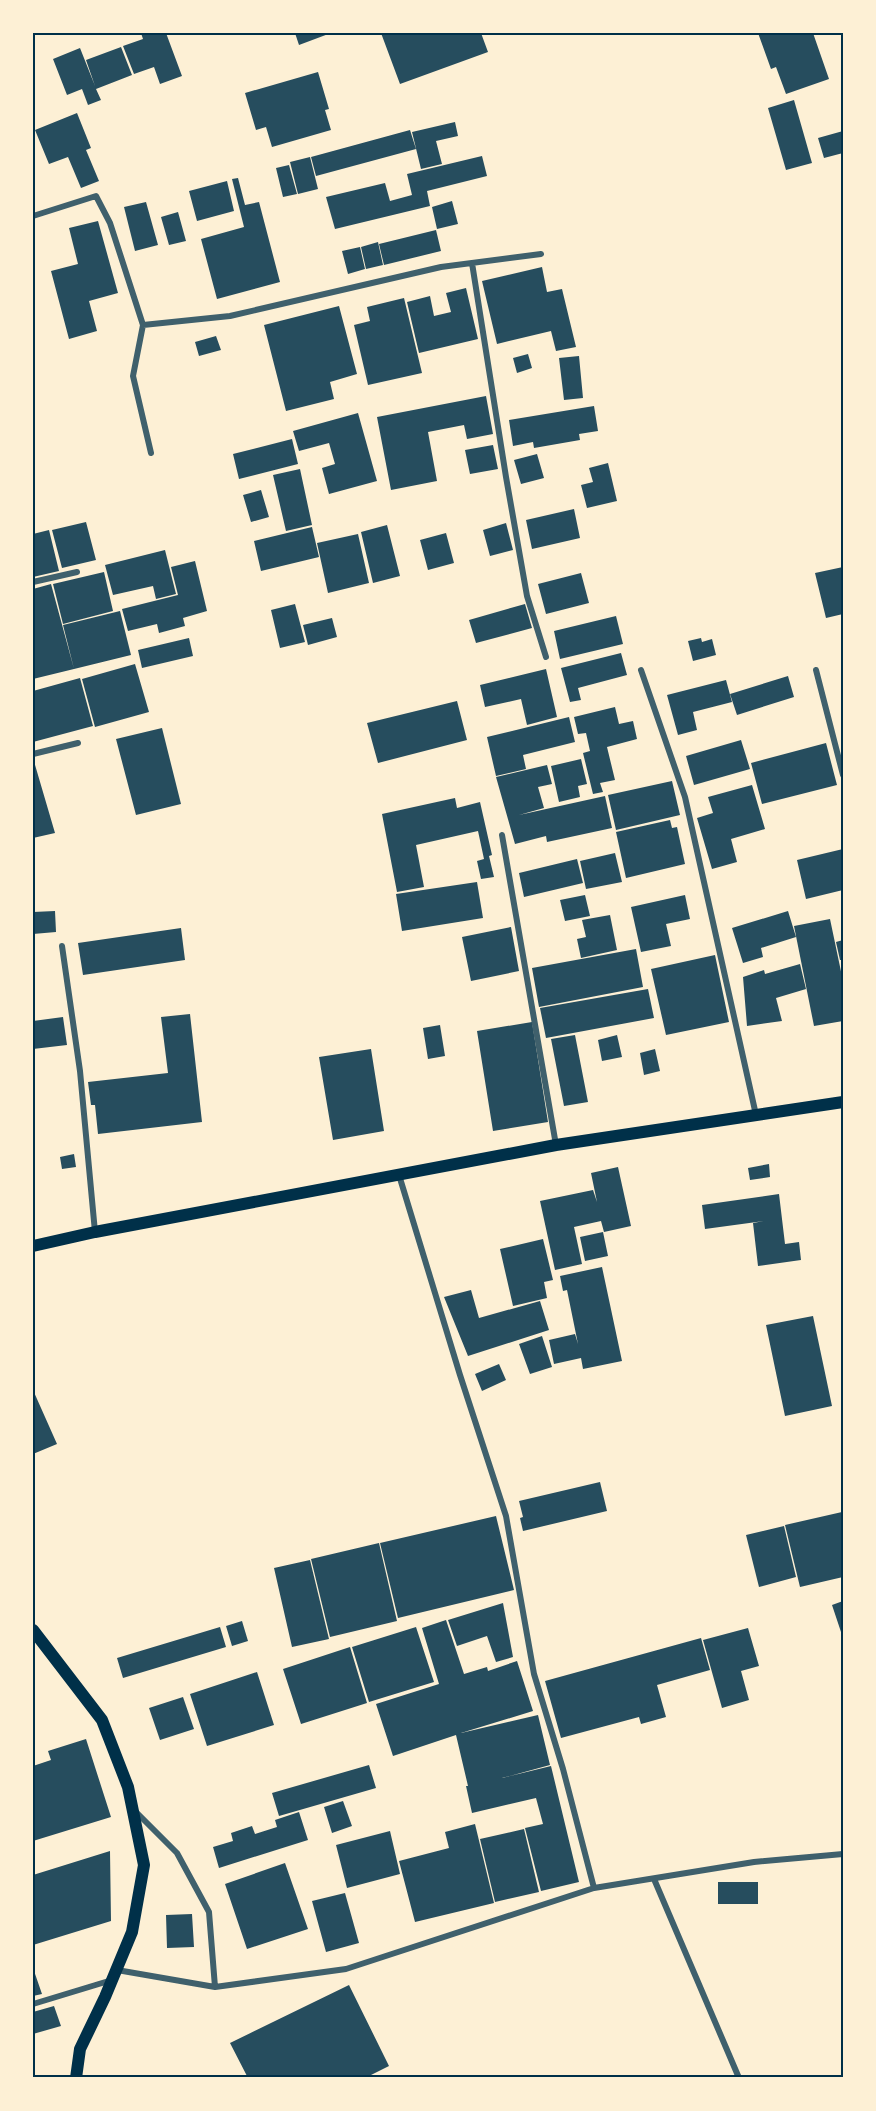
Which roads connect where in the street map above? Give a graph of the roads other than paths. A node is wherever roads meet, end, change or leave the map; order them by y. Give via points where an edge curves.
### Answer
1 (33, 216) edge
2 (541, 254) dead end
3 (472, 263) junction
4 (143, 325) junction
5 (151, 453) dead end
6 (77, 572) dead end
7 (33, 582) edge
8 (546, 657) dead end
9 (642, 670) dead end
10 (816, 670) dead end
11 (78, 743) dead end
12 (33, 754) edge
13 (843, 775) edge
14 (502, 835) dead end
15 (62, 946) dead end
16 (843, 1102) edge
17 (756, 1115) junction
18 (556, 1145) junction
19 (399, 1174) junction
20 (95, 1232) junction
21 (33, 1246) edge
22 (33, 1630) edge
23 (132, 1807) junction
24 (843, 1854) edge
25 (654, 1879) junction
26 (594, 1888) junction
27 (114, 1975) junction
28 (215, 1988) junction
29 (33, 2004) edge
30 (76, 2078) edge
31 (739, 2078) edge

1 - 4 street via 96,196 110,223
2 - 3 street
3 - 4 street via 230,316
3 - 8 street via 527,596
4 - 5 street via 133,375
6 - 7 street
9 - 17 street via 685,797
10 - 13 street
11 - 12 street
14 - 18 street
15 - 20 street via 81,1071
16 - 17 main road
17 - 18 main road
18 - 19 main road
19 - 20 main road
19 - 26 street via 506,1516 534,1674
20 - 21 main road
22 - 23 main road via 102,1720
23 - 27 main road via 144,1864 132,1932
23 - 28 street via 177,1853 209,1912
24 - 25 street via 754,1862
25 - 26 street
25 - 31 street
26 - 28 street via 346,1969
27 - 28 street
27 - 29 street
27 - 30 main road via 80,2049

